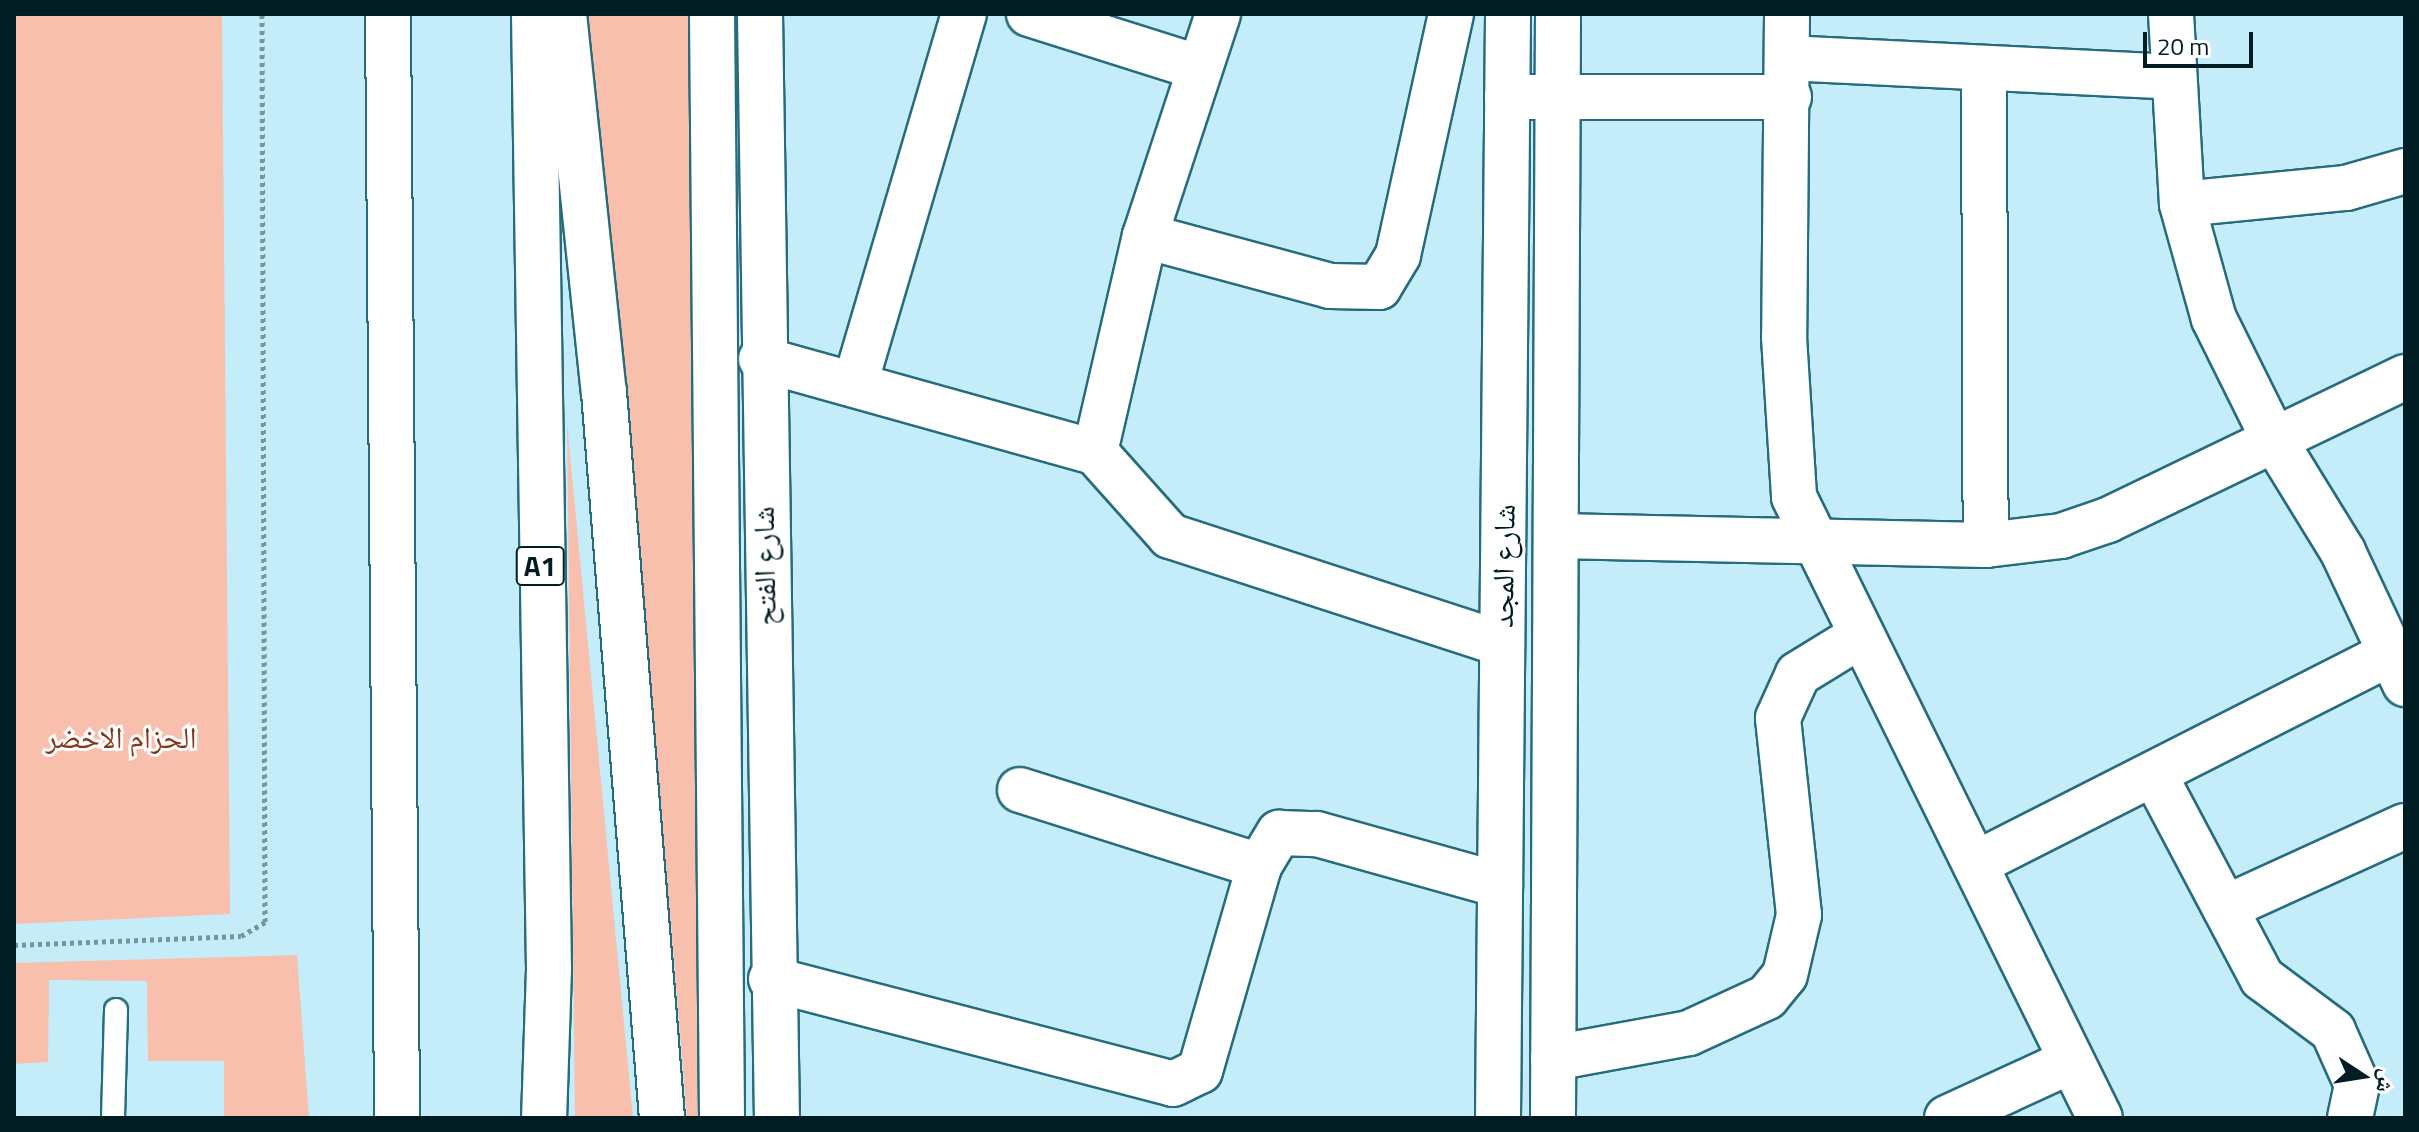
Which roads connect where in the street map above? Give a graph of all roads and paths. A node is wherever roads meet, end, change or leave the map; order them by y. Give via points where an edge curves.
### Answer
1 (262, 14) edge
2 (388, 14) edge
3 (534, 14) edge
4 (564, 14) edge
5 (712, 14) edge
6 (760, 14) edge
7 (964, 14) edge
8 (1029, 14) edge
9 (1218, 14) edge
10 (1451, 14) edge
11 (1508, 14) edge
12 (1558, 14) edge
13 (1787, 14) edge
14 (2171, 14) edge
15 (1200, 68) junction
16 (1984, 68) junction
17 (1788, 77) junction
18 (2173, 77) junction
19 (1507, 97) junction
20 (1558, 97) junction
21 (2405, 171) edge
22 (2182, 204) junction
23 (1145, 236) junction
24 (761, 359) junction
25 (2405, 377) edge
26 (855, 384) junction
27 (2273, 438) junction
28 (1095, 452) junction
29 (1556, 536) junction
30 (1809, 541) junction
31 (1986, 545) junction
32 (1860, 636) junction
33 (1502, 644) junction
34 (2398, 668) edge
35 (2154, 774) junction
36 (1020, 790) dead end
37 (2405, 826) edge
38 (1975, 864) junction
39 (1259, 866) junction
40 (1500, 885) junction
41 (2225, 908) junction
42 (14, 945) edge
43 (771, 979) junction
44 (116, 1010) dead end
45 (1553, 1058) junction
46 (2069, 1062) junction
47 (113, 1118) edge
48 (397, 1118) edge
49 (544, 1118) edge
50 (662, 1118) edge
51 (722, 1118) edge
52 (777, 1118) edge
53 (1498, 1118) edge
54 (1553, 1118) edge
55 (1947, 1118) edge
56 (2100, 1118) edge
57 (2350, 1118) edge

1 - 42 path via 265,922 241,936
2 - 48 main road
3 - 49 main road, A1 via 549,969
4 - 50 main road via 602,376
5 - 51 main road, شارع الفتح
6 - 24 main road, شارع الفتح
7 - 26 main road
8 - 15 main road
9 - 15 main road
10 - 23 main road via 1398,255 1379,287 1330,286
11 - 19 main road, شارع المجد
12 - 20 main road, شارع المجد
13 - 17 main road
14 - 18 main road
15 - 23 main road
16 - 17 main road
16 - 18 main road
16 - 31 main road
17 - 20 main road
17 - 30 main road via 1787,444
18 - 22 main road
19 - 20 main road
19 - 33 main road, شارع المجد
20 - 29 main road, شارع المجد
21 - 22 main road via 2346,188
22 - 27 main road via 2214,319
23 - 28 main road
24 - 26 main road
24 - 43 main road, شارع الفتح
25 - 27 main road
26 - 28 main road
27 - 31 main road via 2108,520
27 - 34 main road via 2343,552
28 - 33 main road via 1170,536
29 - 30 main road
29 - 45 main road, شارع المجد
30 - 31 main road
30 - 32 main road
32 - 38 main road
32 - 45 main road via 1798,674 1778,718 1799,915 1785,975 1767,997 1689,1033
33 - 40 main road, شارع المجد
34 - 35 main road
35 - 38 main road
35 - 41 main road
36 - 39 main road
37 - 41 main road
38 - 46 main road
39 - 40 main road via 1268,843 1294,830
39 - 43 main road via 1208,1045 1190,1081 1140,1079
40 - 53 main road, شارع المجد
41 - 57 main road via 2262,978 2333,1031 2357,1085
43 - 52 main road, شارع الفتح
44 - 47 lane
45 - 54 main road, شارع المجد
46 - 55 main road
46 - 56 main road

